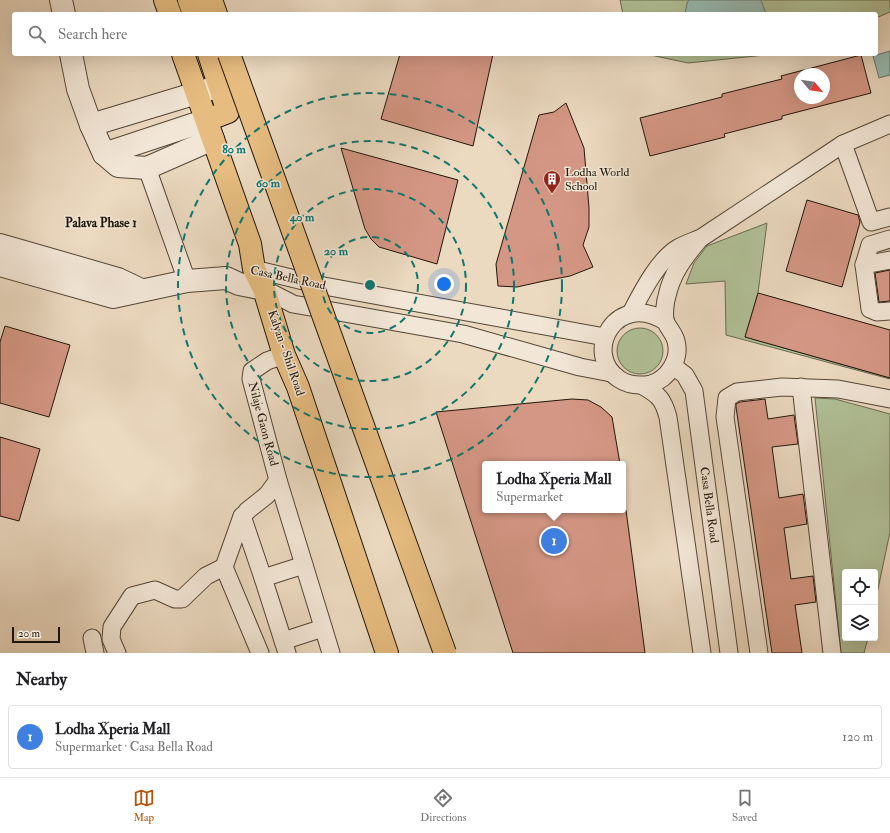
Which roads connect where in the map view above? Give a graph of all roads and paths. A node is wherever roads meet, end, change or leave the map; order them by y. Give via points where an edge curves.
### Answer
1 (61, 0) edge
2 (165, 0) edge
3 (189, 0) edge
4 (211, 0) edge
5 (64, 12) edge
6 (169, 12) edge
7 (193, 12) edge
8 (215, 12) edge
9 (71, 56) edge
10 (184, 56) edge
11 (210, 56) edge
12 (230, 56) edge
13 (220, 86) junction
14 (196, 92) junction
15 (890, 124) edge
16 (91, 125) junction
17 (210, 129) junction
18 (843, 144) junction
19 (104, 154) junction
20 (147, 168) junction
21 (890, 217) edge
22 (701, 238) junction
23 (890, 240) edge
24 (0, 245) edge
25 (890, 260) edge
26 (0, 265) edge
27 (864, 265) junction
28 (254, 269) junction
29 (226, 278) junction
30 (186, 281) junction
31 (264, 289) junction
32 (140, 290) junction
33 (890, 311) edge
34 (631, 313) junction
35 (666, 322) junction
36 (605, 337) junction
37 (284, 355) junction
38 (672, 366) junction
39 (611, 373) junction
40 (643, 386) junction
41 (801, 387) junction
42 (890, 399) edge
43 (278, 480) junction
44 (242, 516) junction
45 (304, 565) junction
46 (224, 567) junction
47 (263, 578) junction
48 (323, 628) junction
49 (285, 647) edge
50 (117, 653) edge
51 (260, 653) edge
52 (332, 653) edge
53 (387, 653) edge
54 (445, 653) edge
55 (702, 653) edge
56 (729, 653) edge
57 (759, 653) edge
58 (832, 653) edge

1 - 5 street
2 - 6 main road
3 - 7 main road
4 - 8 main road
9 - 16 street via 78,89
10 - 14 main road, Kalyan - Shil Road
11 - 13 main road
12 - 54 main road, bridge
13 - 14 street
13 - 17 main road via 228,112
14 - 16 street
14 - 17 main road, Kalyan - Shil Road
15 - 18 street
16 - 19 street
17 - 19 street
17 - 20 street
17 - 28 main road, Kalyan - Shil Road via 250,244
18 - 21 street via 871,222
18 - 22 street
19 - 20 street via 118,166
20 - 30 street
22 - 34 street via 678,248 665,259
22 - 35 street via 673,274 666,296
23 - 27 street via 870,245
24 - 32 street via 118,279
25 - 27 street
26 - 32 street via 113,297
27 - 33 street via 870,309 877,312
28 - 29 street, Casa Bella Road via 237,268
28 - 31 main road, Kalyan - Shil Road
28 - 36 street, Casa Bella Road via 332,287
29 - 30 street
29 - 31 street, Casa Bella Road via 239,284
30 - 32 street
31 - 37 main road, Kalyan - Shil Road
31 - 39 street, Casa Bella Road via 293,304 463,334
34 - 35 street via 644,312
34 - 36 street via 620,318
35 - 38 street via 677,342 677,355
36 - 39 street via 604,355
37 - 43 street, Nilaje Gaon Road via 267,361 252,371 251,379
37 - 53 main road, Kalyan - Shil Road via 298,387
38 - 40 street via 665,376 655,383
38 - 56 street, Casa Bella Road via 685,376 694,391
39 - 40 street, Casa Bella Road via 631,385
40 - 55 street, Casa Bella Road via 656,393 664,402 669,423
41 - 42 street via 838,389
41 - 57 street via 737,392 727,398 725,417
41 - 58 street
43 - 44 street, Nilaje Gaon Road via 267,495
43 - 45 street
44 - 46 street, Nilaje Gaon Road
44 - 47 street
45 - 47 street
45 - 48 street
46 - 50 street via 206,576 182,599 155,590 132,596 112,626 111,639
46 - 51 street
47 - 49 street
48 - 49 street
48 - 52 street

